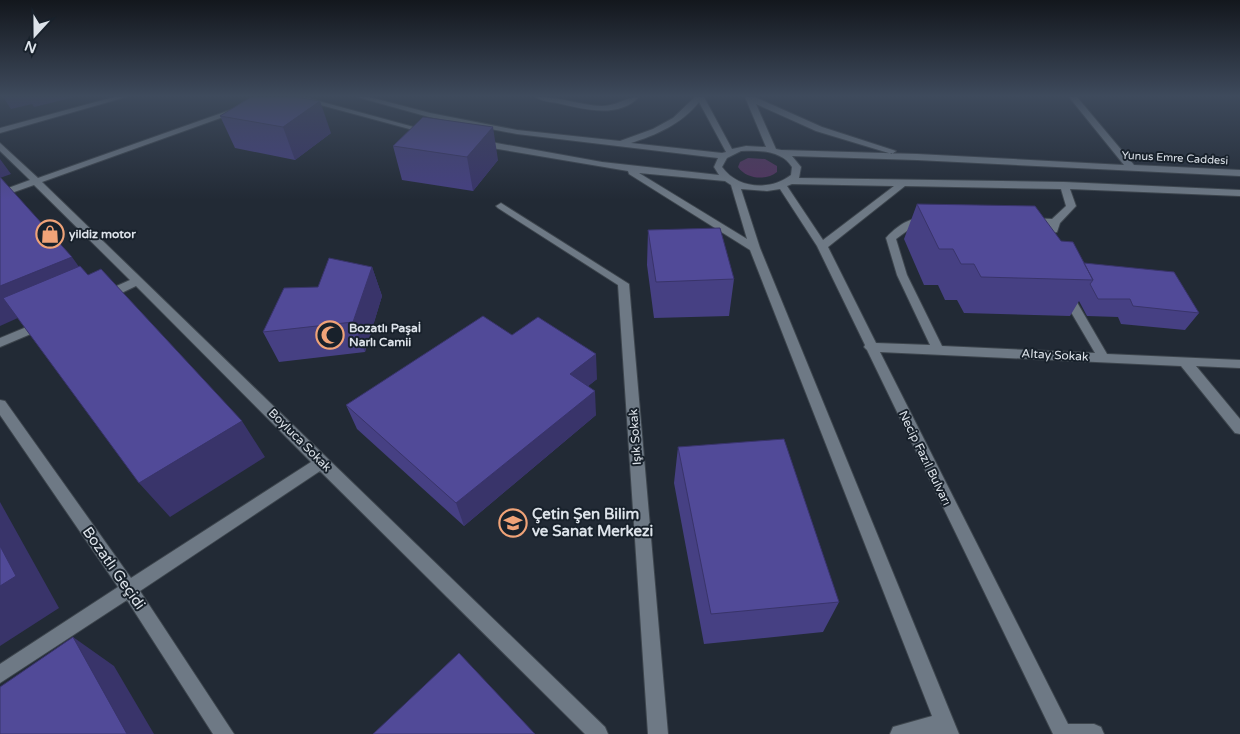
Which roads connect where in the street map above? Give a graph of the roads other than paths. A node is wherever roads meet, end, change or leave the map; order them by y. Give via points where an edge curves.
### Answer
1 (179, 131) edge
2 (427, 131) edge
3 (517, 131) edge
4 (651, 131) edge
5 (716, 131) edge
6 (766, 131) edge
7 (825, 131) edge
8 (1101, 131) edge
9 (438, 134) edge
10 (466, 141) edge
11 (617, 144) junction
12 (0, 146) edge
13 (776, 152) junction
14 (726, 154) junction
15 (917, 157) junction
16 (1131, 168) junction
17 (627, 170) junction
18 (1240, 173) edge
19 (730, 180) junction
20 (36, 182) junction
21 (904, 182) junction
22 (787, 183) junction
23 (1064, 185) junction
24 (1240, 193) edge
25 (0, 194) edge
26 (501, 206) dead end
27 (1020, 221) edge
28 (931, 222) edge
29 (1055, 222) junction
30 (1052, 238) edge
31 (822, 246) junction
32 (755, 248) junction
33 (138, 281) junction
34 (1063, 286) edge
35 (95, 300) edge
36 (52, 320) edge
37 (0, 343) edge
38 (870, 347) junction
39 (938, 350) junction
40 (1103, 357) junction
41 (1184, 361) junction
42 (1240, 364) edge
43 (0, 405) edge
44 (1240, 429) edge
45 (322, 462) junction
46 (129, 588) junction
47 (0, 674) edge
48 (946, 728) edge
49 (224, 734) edge
50 (598, 734) edge
51 (658, 734) edge
52 (900, 734) edge
53 (1063, 734) edge
54 (1094, 734) edge

1 - 20 street
2 - 9 street
3 - 11 street
4 - 11 street
5 - 14 street
6 - 13 street
7 - 15 street
8 - 16 street
10 - 17 street
11 - 14 street
12 - 20 street, Boyluca Sokak
13 - 14 street, Yunus Emre Caddesi via 749,148
13 - 15 street, Yunus Emre Caddesi
13 - 22 street via 795,164 798,170
14 - 19 street via 718,167
15 - 16 street, Yunus Emre Caddesi
16 - 18 street, Yunus Emre Caddesi
17 - 19 street
17 - 32 street
19 - 22 street via 759,188
19 - 32 street
20 - 25 street
20 - 33 street, Boyluca Sokak
21 - 22 street
21 - 23 street
21 - 31 street
22 - 31 street, Necip Fazıl Bulvarı
23 - 24 street
23 - 29 street via 1071,206
26 - 51 street, Işık Sokak via 623,284
27 - 29 street
28 - 39 street via 913,222 891,238 902,275
29 - 30 street
31 - 38 street, Necip Fazıl Bulvarı
32 - 48 street
33 - 35 street
33 - 45 street, Boyluca Sokak
34 - 40 street
36 - 37 street
38 - 39 street, Altay Sokak
38 - 53 street, Necip Fazıl Bulvarı
39 - 40 street, Altay Sokak
40 - 41 street, Altay Sokak
41 - 42 street, Altay Sokak
41 - 44 street
43 - 46 street, Bozatlı Geçidi
45 - 46 street
45 - 50 street, Boyluca Sokak
46 - 47 street
46 - 49 street, Bozatlı Geçidi
48 - 52 street
53 - 54 street

